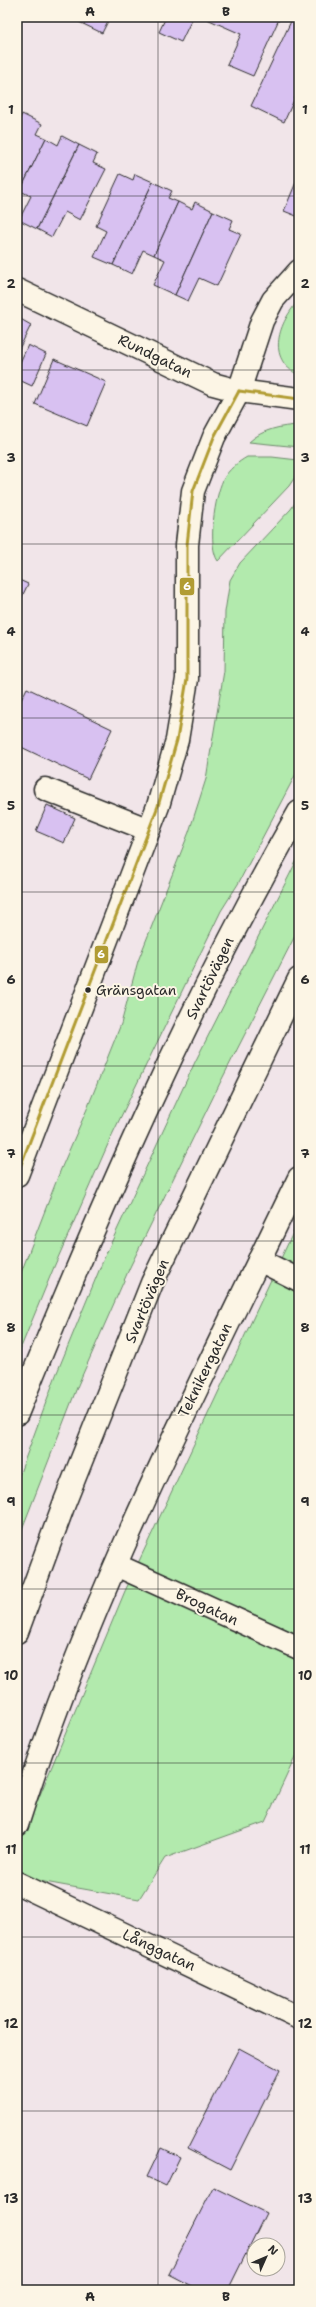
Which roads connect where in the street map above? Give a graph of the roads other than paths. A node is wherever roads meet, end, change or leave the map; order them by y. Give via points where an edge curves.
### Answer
1 (299, 272) edge
2 (17, 290) edge
3 (239, 391) junction
4 (299, 399) edge
5 (45, 789) dead end
6 (299, 812) edge
7 (149, 830) junction
8 (299, 979) edge
9 (22, 1146) edge
10 (17, 1175) edge
11 (299, 1178) edge
12 (259, 1260) junction
13 (299, 1280) edge
14 (17, 1414) edge
15 (116, 1565) junction
16 (17, 1632) edge
17 (299, 1648) edge
18 (17, 1825) edge
19 (17, 1883) edge
20 (299, 2018) edge

1 - 3 street via 273,300 262,321
2 - 3 street, Rundgatan via 213,384
3 - 4 street, Rundgatan
3 - 7 street via 214,437 193,491 187,545 187,679 177,740
5 - 7 street
6 - 14 street, Svartövägen via 222,954 153,1096 73,1275
7 - 9 street
8 - 16 street, Svartövägen via 152,1283 64,1504
9 - 10 street
11 - 12 street, Teknikergatan
12 - 13 street
12 - 15 street, Teknikergatan via 188,1405
15 - 17 street, Brogatan
15 - 18 street, Teknikergatan via 78,1656
19 - 20 street, Långgatan

